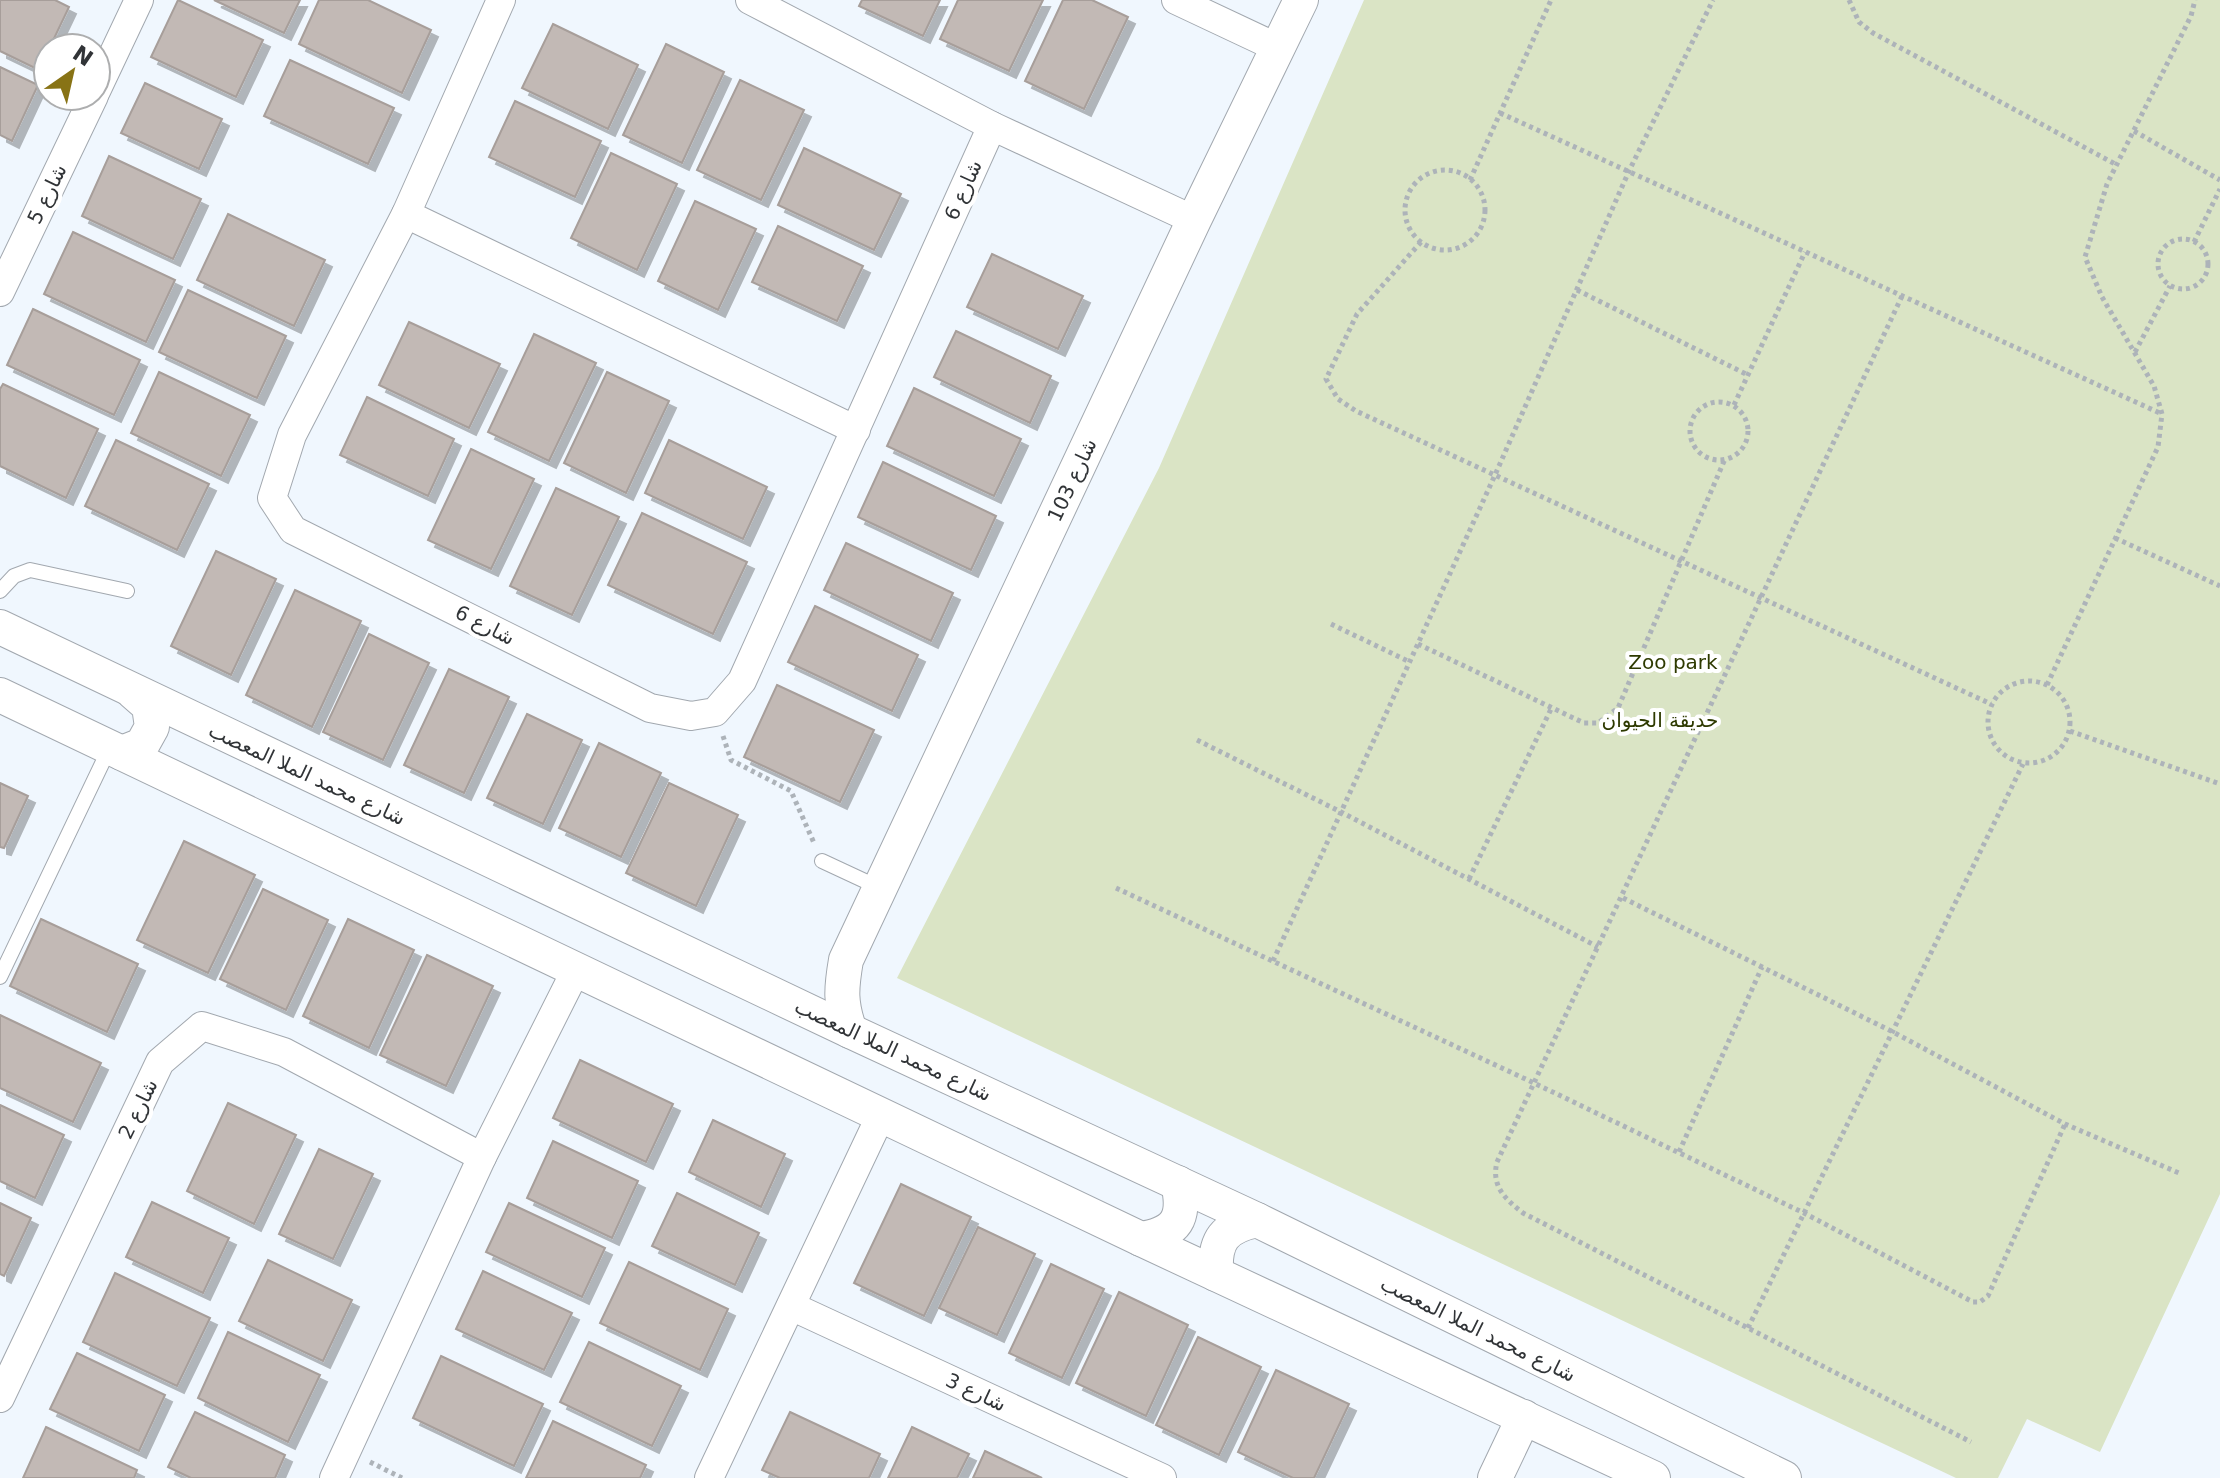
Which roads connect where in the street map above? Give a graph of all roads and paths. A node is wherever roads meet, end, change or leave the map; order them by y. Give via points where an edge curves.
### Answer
1 (139, 0) edge
2 (750, 0) edge
3 (1176, 0) edge
4 (1301, 0) edge
5 (1551, 0) edge
6 (1713, 0) edge
7 (1849, 0) edge
8 (2195, 0) edge
9 (500, 1) edge
10 (1278, 48) junction
11 (112, 57) edge
12 (86, 112) edge
13 (1500, 113) junction
14 (992, 126) junction
15 (2133, 131) junction
16 (2117, 165) junction
17 (1629, 171) junction
18 (1470, 180) junction
19 (2220, 180) edge
20 (2220, 189) edge
21 (406, 214) junction
22 (1194, 220) junction
23 (1421, 242) junction
24 (2194, 242) junction
25 (1805, 252) junction
26 (2170, 286) junction
27 (1577, 289) junction
28 (0, 292) edge
29 (1902, 296) junction
30 (2135, 353) junction
31 (1748, 375) junction
32 (1734, 405) junction
33 (2162, 414) junction
34 (856, 430) junction
35 (1725, 459) junction
36 (1495, 475) junction
37 (2115, 538) junction
38 (1683, 562) junction
39 (2220, 586) edge
40 (0, 591) edge
41 (127, 591) dead end
42 (1763, 599) junction
43 (1331, 624) dead end
44 (0, 627) edge
45 (1418, 644) junction
46 (1410, 662) junction
47 (2047, 685) junction
48 (133, 692) junction
49 (0, 695) edge
50 (1991, 704) junction
51 (1552, 707) junction
52 (715, 712) junction
53 (2070, 731) junction
54 (1197, 740) dead end
55 (116, 750) junction
56 (2023, 764) junction
57 (2220, 784) edge
58 (1341, 812) junction
59 (822, 861) joint
60 (1468, 879) junction
61 (1116, 888) dead end
62 (880, 889) junction
63 (1623, 898) junction
64 (1598, 947) junction
65 (846, 960) junction
66 (1273, 961) junction
67 (1762, 967) junction
68 (577, 968) junction
69 (0, 977) edge
70 (787, 1000) junction
71 (850, 1031) junction
72 (1893, 1032) junction
73 (1534, 1083) junction
74 (881, 1115) junction
75 (2065, 1124) junction
76 (1679, 1153) junction
77 (482, 1157) junction
78 (2179, 1173) dead end
79 (1178, 1183) junction
80 (1804, 1213) junction
81 (1257, 1220) junction
82 (1141, 1239) junction
83 (1216, 1274) junction
84 (791, 1306) junction
85 (1748, 1328) junction
86 (0, 1398) edge
87 (1524, 1417) junction
88 (1971, 1442) dead end
89 (334, 1478) edge
90 (709, 1478) edge
91 (1162, 1478) edge
92 (1495, 1478) edge
93 (1653, 1478) edge
94 (1784, 1478) edge

1 - 11 street, شارع 5
2 - 14 street
3 - 10 street
4 - 10 street, شارع 103
5 - 13 path
6 - 17 path
7 - 16 path via 1859,22 1873,33
8 - 15 path
9 - 21 street, شارع 6
10 - 22 street, شارع 103
12 - 28 street, شارع 5
13 - 17 path
13 - 18 path
14 - 22 street
14 - 34 street, شارع 6
15 - 16 path
15 - 19 path
16 - 30 path via 2085,257
17 - 25 path
17 - 27 path
18 - 23 path via 1485,203 1476,237 1461,248 1443,251
18 - 23 path via 1446,169 1414,183 1405,199 1404,218
20 - 24 path
21 - 34 street
21 - 52 street, شارع 6 via 292,435 272,498 293,530 650,708 691,716
22 - 62 street, شارع 103
23 - 36 path via 1357,314 1326,379 1338,399 1356,411
24 - 26 path via 2179,239 2158,258 2161,277
24 - 26 path via 2208,261 2203,280 2187,289
25 - 29 path
25 - 31 path
26 - 30 path
27 - 31 path
27 - 36 path
29 - 33 path
29 - 42 path
30 - 33 path via 2154,386
31 - 32 path
32 - 35 path via 1745,416 1749,431 1745,446
32 - 35 path via 1704,405 1693,416 1689,431 1704,457
33 - 37 path via 2158,447
34 - 52 street, شارع 6 via 742,681
35 - 38 path
36 - 38 path
36 - 45 path
37 - 39 path
37 - 47 path
38 - 42 path
38 - 51 path via 1618,708 1598,723 1584,723
40 - 41 lane via 14,576 30,570
42 - 50 path
42 - 63 path
43 - 46 path
44 - 48 street, شارع محمد الملا المعصب
45 - 46 path
45 - 51 path
46 - 58 path
47 - 50 path via 2035,681 2009,686
47 - 53 path via 2066,704
48 - 55 street via 149,706 152,727 142,745
48 - 70 street, شارع محمد الملا المعصب
49 - 55 street
50 - 56 path via 1989,735 2008,758
51 - 60 path
52 - 59 path via 731,760 791,791
53 - 56 path via 2053,757
53 - 57 path
54 - 58 path
55 - 68 street
55 - 69 lane
56 - 72 path
58 - 60 path
58 - 66 path
59 - 62 lane
60 - 64 path
61 - 66 path
62 - 65 street, شارع 103
63 - 64 path
63 - 67 path
64 - 73 path
65 - 70 street, شارع 103 via 810,992
65 - 71 street, شارع 103 via 841,1008
66 - 73 path
67 - 72 path
67 - 76 path
68 - 74 street
68 - 77 street
70 - 71 street, شارع محمد الملا المعصب
71 - 79 street, شارع محمد الملا المعصب
72 - 75 path
72 - 80 path
73 - 76 path
73 - 85 path via 1494,1173 1506,1200
74 - 82 street
74 - 84 street
75 - 78 path
75 - 80 path via 1988,1296 1980,1302
76 - 80 path
77 - 86 street, شارع 2 via 284,1052 202,1026 160,1062
77 - 89 street
79 - 81 street, شارع محمد الملا المعصب
79 - 82 street via 1182,1203 1176,1222 1161,1236
80 - 85 path
81 - 83 street via 1223,1236 1215,1254
81 - 94 street, شارع محمد الملا المعصب
82 - 83 street
83 - 87 street
84 - 90 street
84 - 91 street, شارع 3
85 - 88 path
87 - 92 street
87 - 93 street

